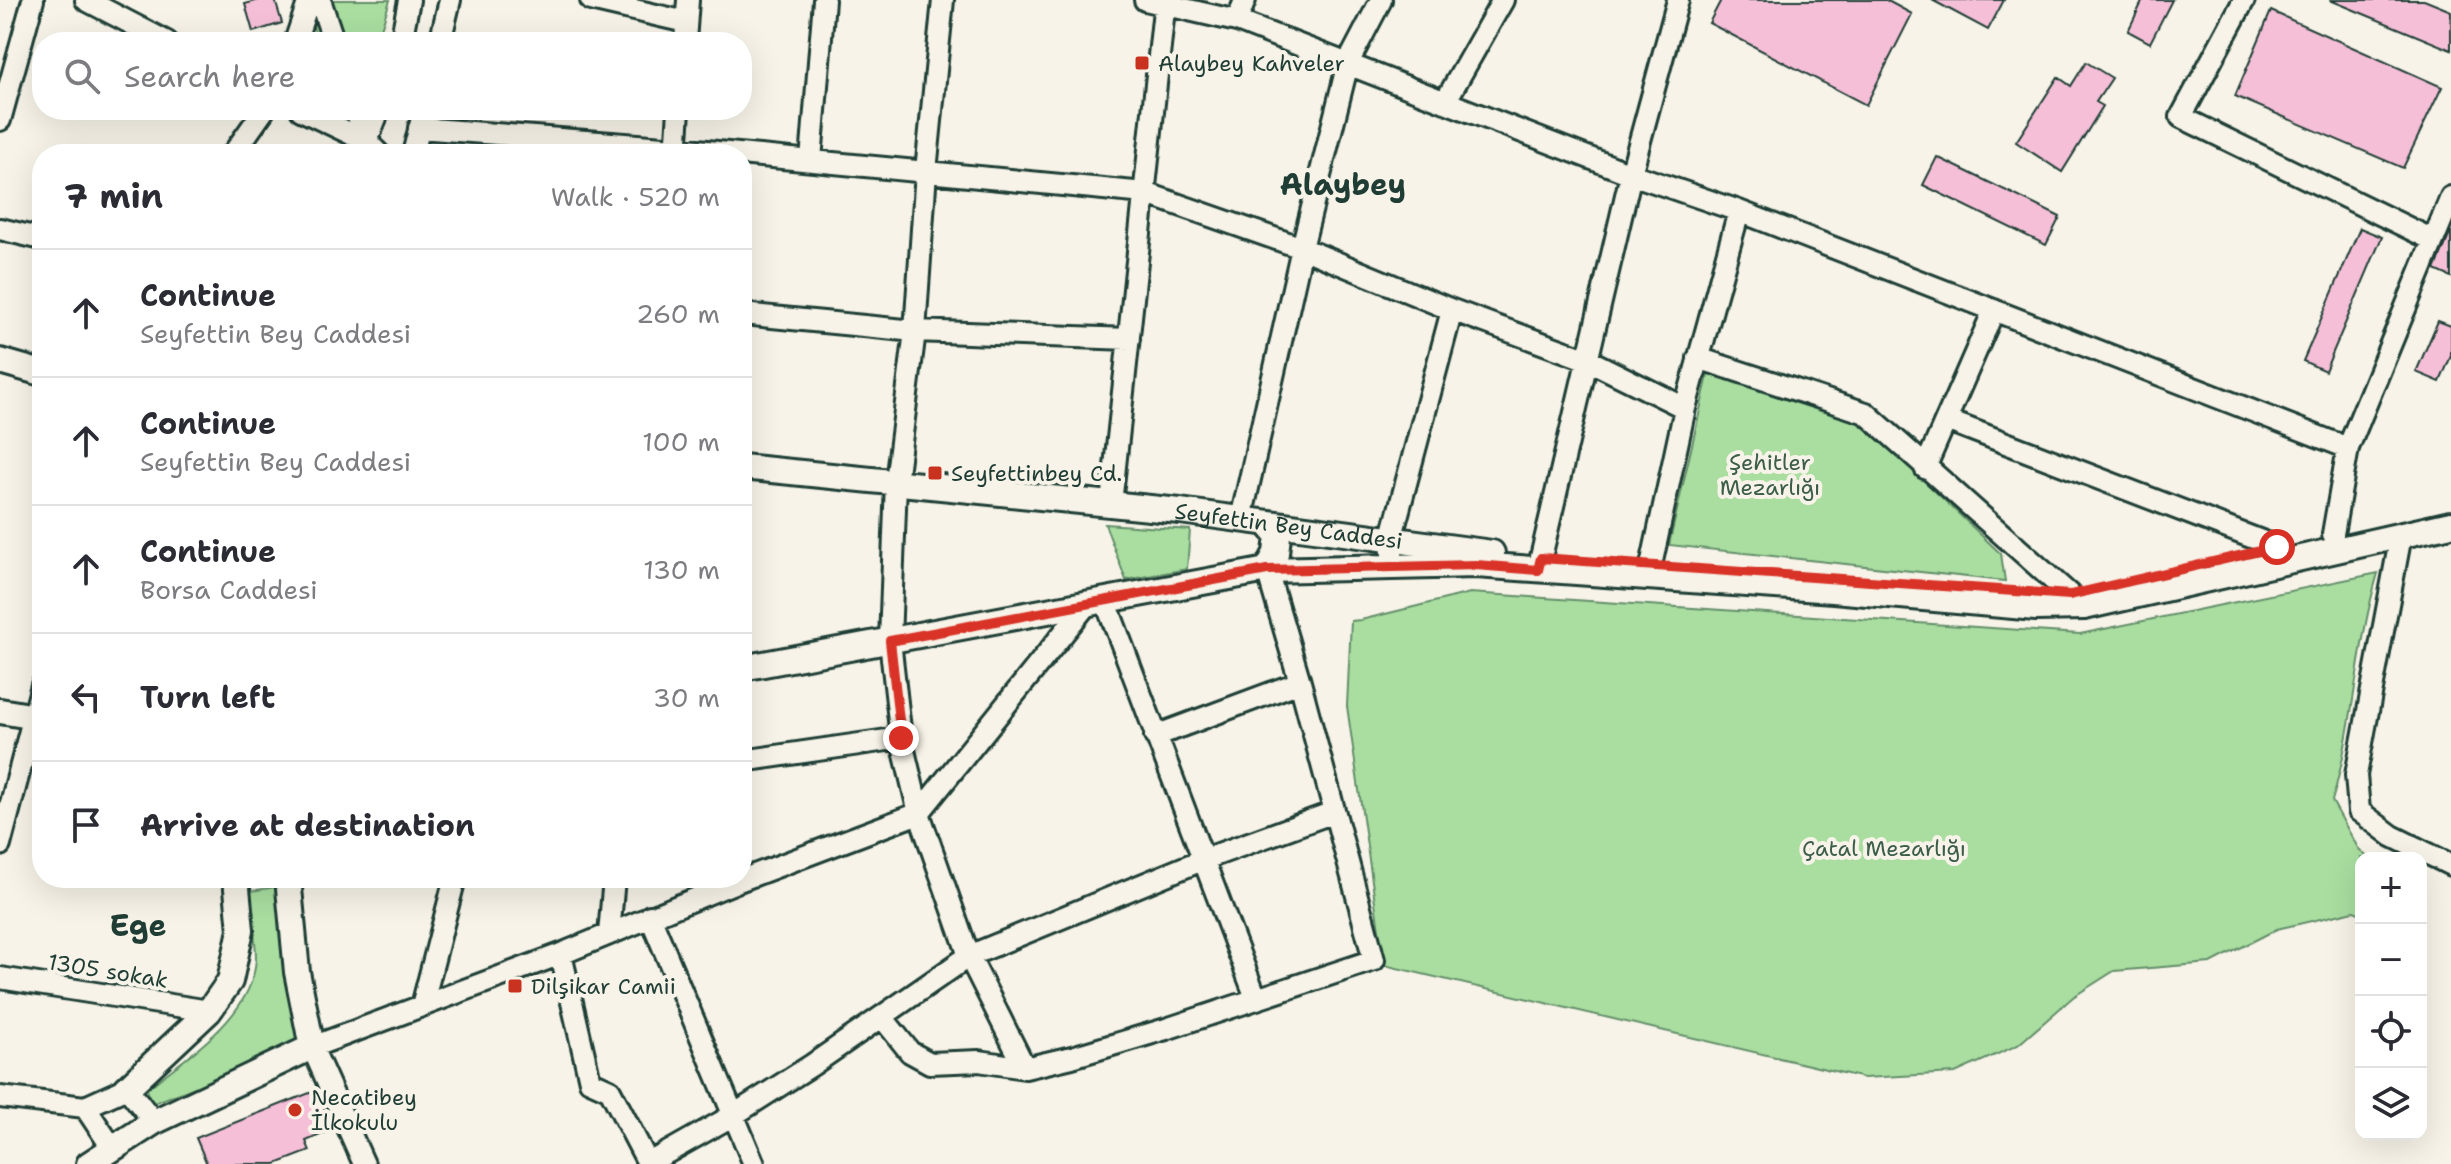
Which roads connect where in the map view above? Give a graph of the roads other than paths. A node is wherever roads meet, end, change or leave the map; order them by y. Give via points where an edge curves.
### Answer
1 (33, 0) edge
2 (86, 0) edge
3 (309, 0) edge
4 (320, 0) edge
5 (409, 0) edge
6 (450, 0) edge
7 (591, 0) edge
8 (688, 0) edge
9 (824, 0) edge
10 (943, 0) edge
11 (1245, 0) edge
12 (1381, 0) edge
13 (1503, 0) edge
14 (1678, 0) edge
15 (2244, 0) edge
16 (1158, 1) edge
17 (1237, 21) junction
18 (302, 22) junction
19 (148, 32) edge
20 (298, 32) edge
21 (306, 32) edge
22 (331, 32) edge
23 (403, 32) edge
24 (442, 32) edge
25 (685, 32) edge
26 (1348, 63) junction
27 (1445, 102) junction
28 (0, 120) edge
29 (257, 120) edge
30 (338, 120) edge
31 (359, 120) edge
32 (376, 120) edge
33 (422, 120) edge
34 (430, 120) edge
35 (678, 120) edge
36 (240, 144) edge
37 (363, 144) edge
38 (367, 144) edge
39 (370, 144) edge
40 (416, 144) edge
41 (620, 144) edge
42 (677, 144) edge
43 (752, 156) edge
44 (811, 160) junction
45 (926, 171) junction
46 (1631, 174) junction
47 (1145, 193) junction
48 (2451, 197) edge
49 (1739, 211) junction
50 (0, 229) edge
51 (32, 237) edge
52 (2433, 240) junction
53 (1302, 248) junction
54 (1452, 310) junction
55 (1994, 310) junction
56 (752, 315) edge
57 (915, 331) junction
58 (1129, 339) junction
59 (1698, 358) junction
60 (1588, 360) junction
61 (0, 361) edge
62 (32, 370) edge
63 (1685, 408) junction
64 (1946, 420) junction
65 (2348, 448) junction
66 (752, 468) edge
67 (1925, 468) junction
68 (896, 482) junction
69 (1111, 504) junction
70 (2451, 507) edge
71 (1241, 519) junction
72 (1267, 523) junction
73 (2451, 524) edge
74 (2401, 535) junction
75 (1391, 540) junction
76 (2332, 543) junction
77 (2277, 547) junction
78 (1540, 564) junction
79 (1393, 567) junction
80 (1267, 570) junction
81 (1651, 571) junction
82 (2077, 601) junction
83 (1096, 602) junction
84 (890, 641) junction
85 (752, 666) edge
86 (1300, 682) junction
87 (0, 711) edge
88 (32, 716) edge
89 (1155, 736) junction
90 (32, 737) edge
91 (901, 738) junction
92 (752, 760) edge
93 (1334, 812) junction
94 (919, 813) junction
95 (0, 845) edge
96 (1202, 860) junction
97 (2451, 865) edge
98 (752, 874) edge
99 (237, 888) edge
100 (289, 888) edge
101 (452, 888) edge
102 (613, 888) edge
103 (717, 888) edge
104 (650, 916) junction
105 (609, 934) junction
106 (561, 954) junction
107 (969, 956) junction
108 (0, 978) edge
109 (1256, 998) junction
110 (422, 1006) junction
111 (209, 1011) junction
112 (882, 1017) junction
113 (312, 1047) junction
114 (1025, 1068) junction
115 (127, 1088) junction
116 (0, 1097) edge
117 (85, 1107) junction
118 (732, 1116) junction
119 (154, 1122) junction
120 (113, 1149) junction
121 (89, 1164) edge
122 (364, 1164) edge
123 (648, 1164) edge
124 (754, 1164) edge

1 - 28 street
2 - 19 street
3 - 18 street
4 - 22 street
5 - 23 street
6 - 24 street
7 - 25 street
8 - 25 street
9 - 44 street
10 - 45 street
11 - 17 street
12 - 26 street
13 - 27 street
14 - 46 street
15 - 52 street via 2181,117
16 - 17 street
16 - 47 street
17 - 26 street
18 - 20 street
18 - 21 street
26 - 27 street
26 - 53 street
27 - 46 street
29 - 36 street
30 - 37 street
31 - 38 street
32 - 39 street
33 - 40 street
34 - 41 street
35 - 42 street
43 - 44 street
44 - 45 street
45 - 47 street
45 - 57 street
46 - 49 street
46 - 60 street
47 - 53 street
47 - 58 street
48 - 52 street
49 - 55 street
49 - 59 street
50 - 51 street
52 - 65 street
53 - 54 street
53 - 71 street
54 - 60 street
54 - 75 street
55 - 64 street
55 - 65 street
56 - 57 street
57 - 58 street
57 - 68 street
58 - 69 street
59 - 63 street
59 - 67 street via 1866,413
60 - 63 street
60 - 78 street
61 - 62 main road
63 - 81 street
64 - 67 street
64 - 77 street
65 - 76 street
66 - 68 main road, Seyfettin Bey Caddesi
67 - 82 street
68 - 69 main road, Seyfettin Bey Caddesi
68 - 84 street
69 - 71 main road, Seyfettin Bey Caddesi
70 - 76 main road, Seyfettin Bey Caddesi
71 - 72 main road, Seyfettin Bey Caddesi
72 - 75 main road, Seyfettin Bey Caddesi
72 - 80 main road via 1278,536
73 - 74 main road, Seyfettin Bey Caddesi
74 - 76 main road, Seyfettin Bey Caddesi
74 - 97 street via 2356,775 2359,811 2392,836
75 - 78 main road, Seyfettin Bey Caddesi
75 - 79 street
76 - 77 main road, Seyfettin Bey Caddesi
76 - 82 main road, Seyfettin Bey Caddesi
77 - 82 main road, Seyfettin Bey Caddesi
78 - 79 main road, Seyfettin Bey Caddesi
78 - 81 main road, Seyfettin Bey Caddesi
79 - 80 main road, Seyfettin Bey Caddesi
80 - 83 main road, Seyfettin Bey Caddesi
80 - 86 street
81 - 82 main road, Seyfettin Bey Caddesi via 2036,608
83 - 84 main road, Seyfettin Bey Caddesi
83 - 89 street
83 - 94 street
84 - 85 main road, Seyfettin Bey Caddesi
84 - 91 street
86 - 89 street
86 - 93 street
87 - 88 main road
89 - 96 street
90 - 95 street
91 - 92 street
91 - 94 street
93 - 96 street
93 - 109 street via 1374,960
94 - 98 street
94 - 107 street
96 - 107 street
96 - 109 street
99 - 111 main road via 241,930 230,981
100 - 113 main road via 297,972
101 - 110 street
102 - 105 street
103 - 104 street
104 - 105 street
104 - 118 street
105 - 106 street
106 - 110 street
106 - 123 street via 590,1081 610,1090
107 - 112 street
107 - 114 street
108 - 111 street, 1305 sokak
109 - 114 street
110 - 113 street
111 - 115 main road
112 - 114 street via 910,1052 930,1063 979,1061
112 - 118 street
113 - 119 main road
113 - 122 street
115 - 117 street
115 - 119 street
116 - 117 street
117 - 120 street
118 - 123 street
118 - 124 street
119 - 120 main road
120 - 121 main road

